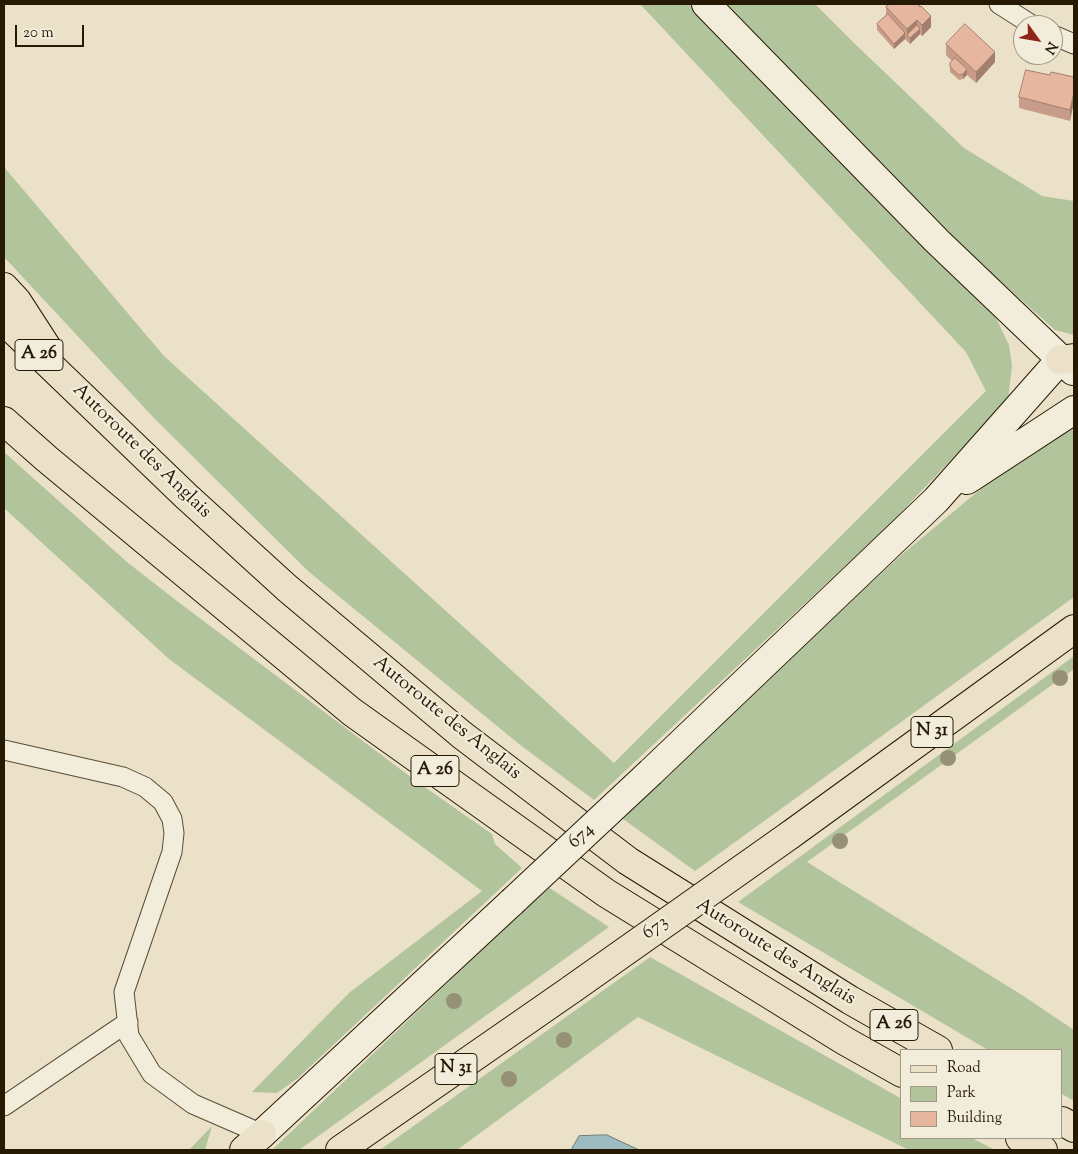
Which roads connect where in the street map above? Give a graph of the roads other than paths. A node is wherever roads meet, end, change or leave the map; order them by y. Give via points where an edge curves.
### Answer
1 (706, 4) edge
2 (999, 4) edge
3 (1016, 15) edge
4 (4, 287) edge
5 (4, 321) edge
6 (1070, 363) edge
7 (75, 390) junction
8 (1074, 410) edge
9 (4, 420) edge
10 (936, 500) junction
11 (1074, 629) edge
12 (4, 750) edge
13 (128, 1022) junction
14 (936, 1049) edge
15 (900, 1071) edge
16 (4, 1106) edge
17 (1063, 1122) edge
18 (1074, 1128) edge
19 (1022, 1139) edge
20 (253, 1142) edge
21 (340, 1150) edge
22 (1043, 1150) edge

1 - 6 street via 937,241
2 - 3 street
4 - 7 main road via 17,301
5 - 7 main road, Autoroute des Anglais / A 26
6 - 10 street
7 - 14 main road, Autoroute des Anglais / A 26 via 287,588 462,735 628,862
8 - 10 street
9 - 15 main road, Autoroute des Anglais / A 26 via 352,712 606,893 845,1041
10 - 20 street, 674, bridge via 651,772
11 - 21 main road, 673 / N 31, bridge via 790,834
12 - 13 street via 123,777 145,787 162,802 172,818 172,852 124,992
13 - 16 street
13 - 20 street via 129,1036 152,1074
17 - 18 main road
19 - 22 main road

